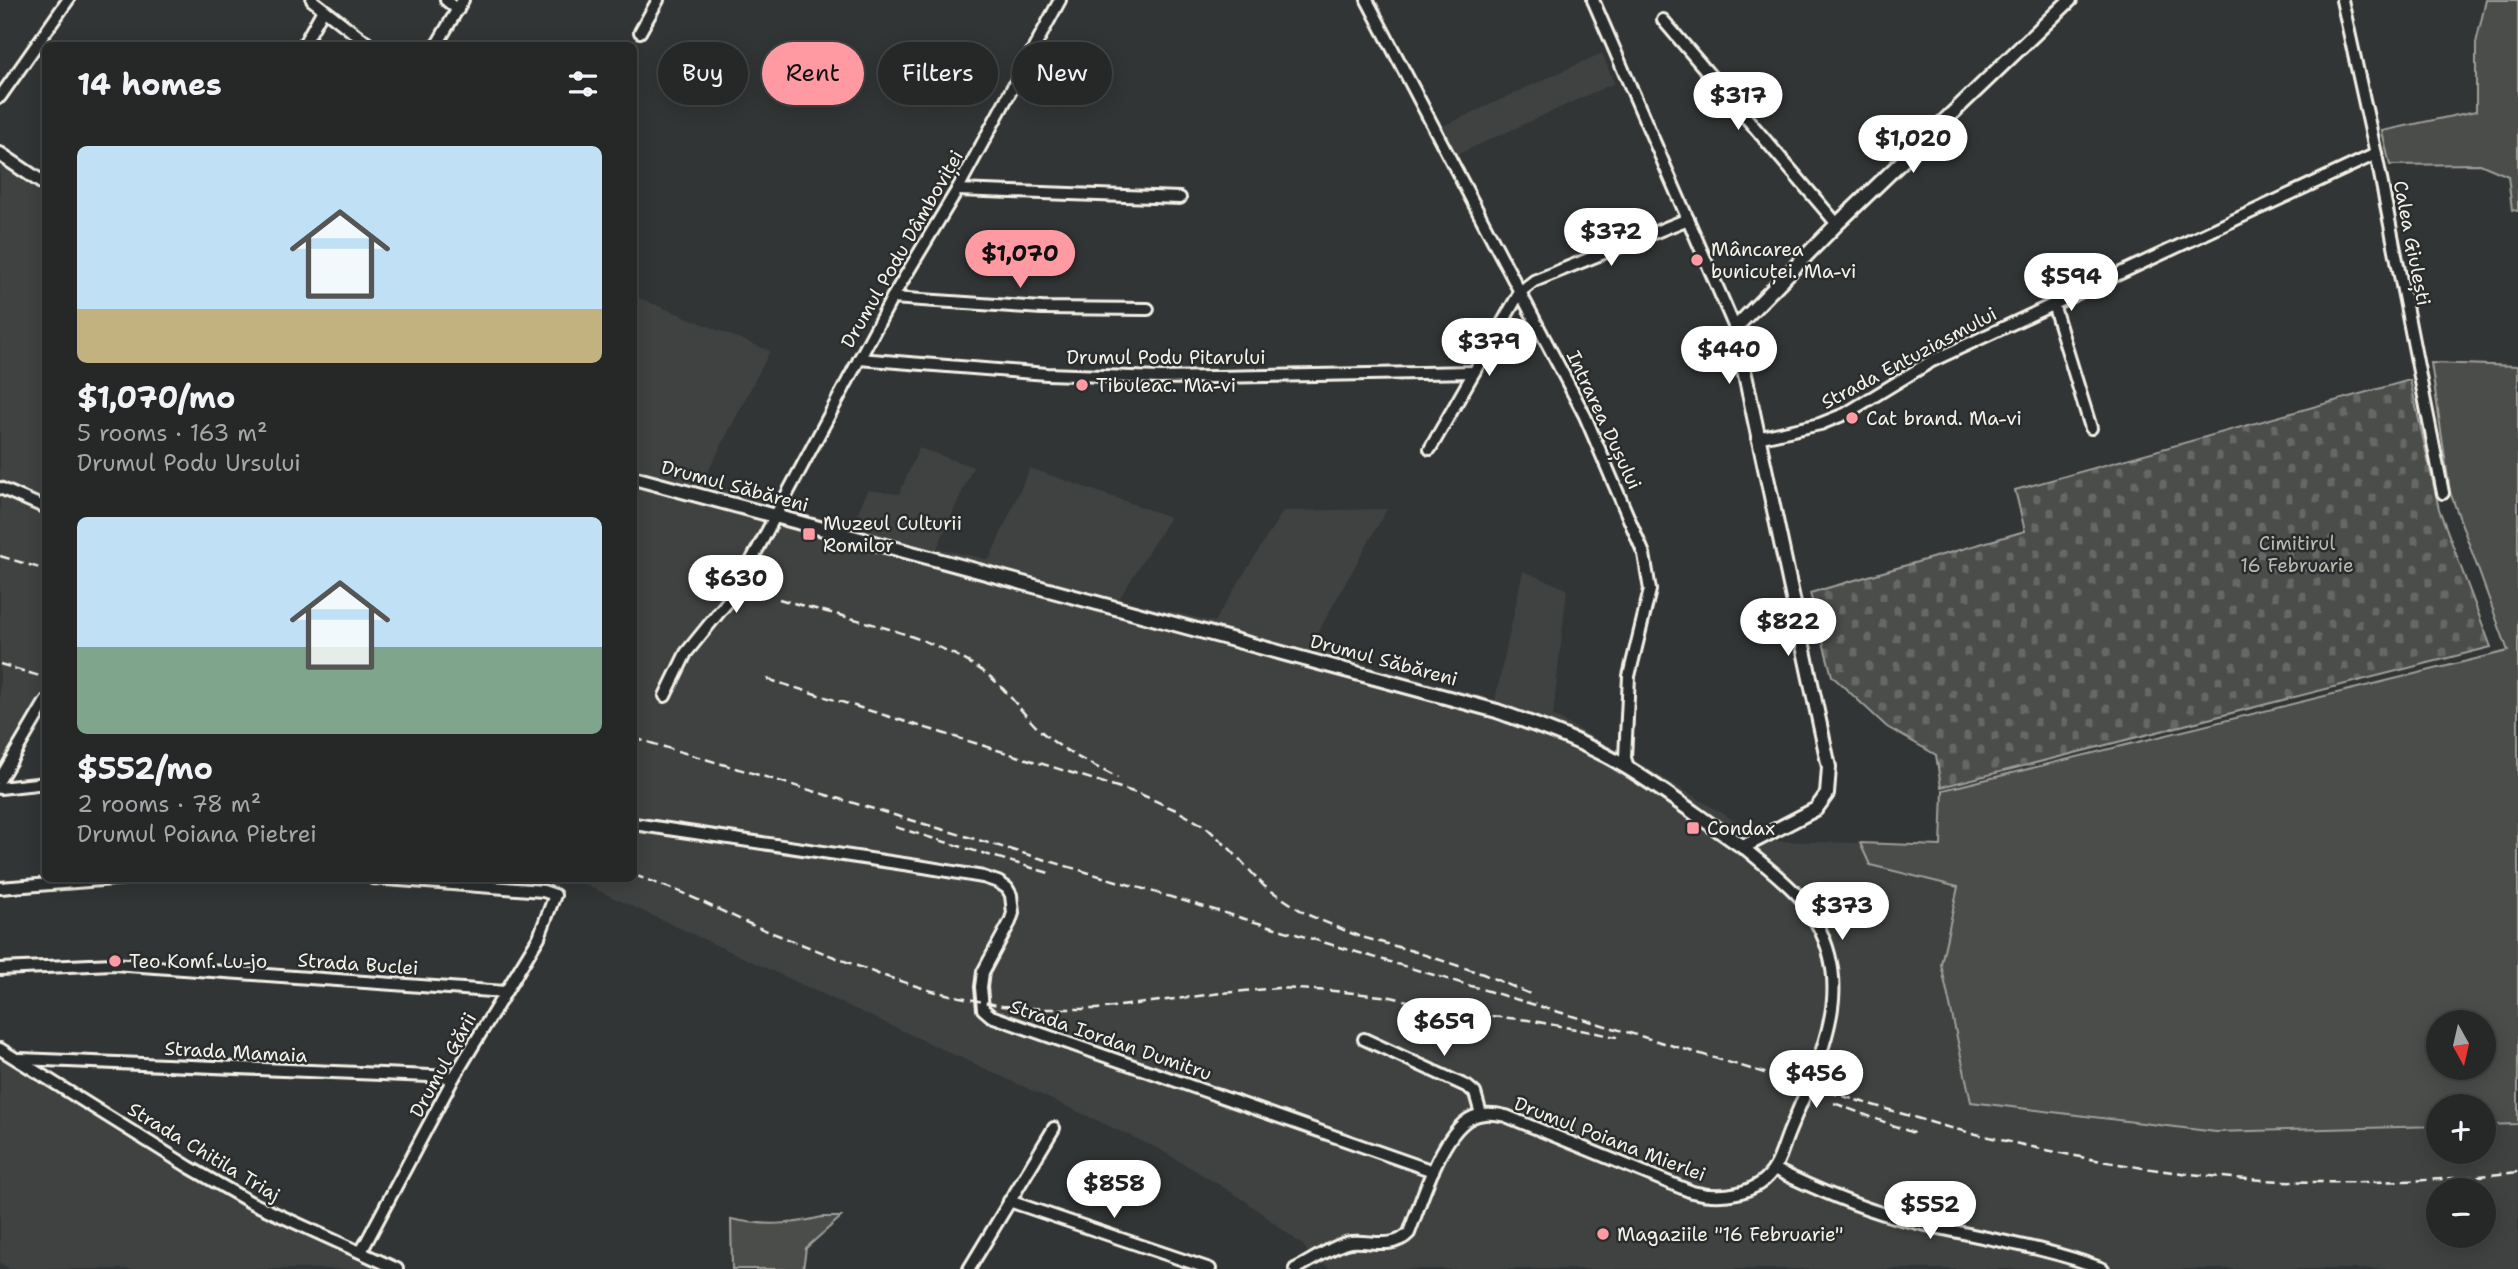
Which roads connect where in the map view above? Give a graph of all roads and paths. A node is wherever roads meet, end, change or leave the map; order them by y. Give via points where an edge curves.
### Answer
1 (68, 0) edge
2 (312, 0) edge
3 (446, 0) edge
4 (658, 0) edge
5 (1060, 0) edge
6 (1367, 0) edge
7 (1593, 0) edge
8 (2070, 0) edge
9 (2342, 0) edge
10 (461, 5) edge
11 (323, 10) junction
12 (1663, 20) dead end
13 (640, 32) dead end
14 (305, 42) edge
15 (366, 42) edge
16 (438, 42) edge
17 (0, 97) edge
18 (0, 154) edge
19 (2376, 154) junction
20 (42, 182) edge
21 (957, 190) junction
22 (1180, 198) dead end
23 (1688, 219) junction
24 (1838, 224) junction
25 (1520, 292) junction
26 (892, 298) junction
27 (2053, 304) junction
28 (1148, 309) dead end
29 (1735, 328) junction
30 (859, 359) junction
31 (1474, 372) junction
32 (2091, 428) dead end
33 (1758, 438) junction
34 (1430, 449) dead end
35 (637, 479) edge
36 (0, 488) edge
37 (2443, 493) dead end
38 (42, 506) edge
39 (776, 517) junction
40 (665, 696) dead end
41 (42, 708) edge
42 (1628, 767) junction
43 (0, 779) edge
44 (42, 783) edge
45 (0, 788) edge
46 (637, 824) edge
47 (1743, 847) junction
48 (76, 882) edge
49 (425, 882) edge
50 (0, 888) edge
51 (0, 970) edge
52 (505, 992) junction
53 (1364, 1039) dead end
54 (0, 1049) edge
55 (17, 1059) junction
56 (454, 1077) junction
57 (1481, 1114) junction
58 (1054, 1128) dead end
59 (1774, 1169) junction
60 (1433, 1171) junction
61 (1009, 1200) junction
62 (361, 1252) junction
63 (397, 1269) edge
64 (969, 1269) edge
65 (1210, 1269) edge
66 (1295, 1269) edge
67 (2103, 1269) edge

1 - 17 street
2 - 11 street
3 - 10 street
4 - 13 street
5 - 21 street, Drumul Podu Dâmboviței
6 - 25 street, Intrarea Dușului
7 - 23 street
8 - 24 main road
9 - 19 street, Calea Giulești
10 - 16 street
11 - 14 street
11 - 15 street
12 - 24 street
18 - 20 main road
19 - 27 street, Strada Entuziasmului
19 - 37 street, Calea Giulești
21 - 22 street
21 - 26 street, Drumul Podu Dâmboviței
23 - 25 street via 1534,281
23 - 29 street
24 - 29 main road
25 - 31 street
25 - 42 street, Intrarea Dușului via 1585,416 1644,554 1650,590 1629,676
26 - 28 street via 1042,308
26 - 30 street, Drumul Podu Dâmboviței
27 - 32 street
27 - 33 street, Strada Entuziasmului via 1932,361 1845,414
29 - 33 main road
30 - 31 street, Drumul Podu Pitarului via 1160,378
30 - 39 street, Drumul Podu Dâmboviței
31 - 34 street
33 - 47 main road via 1829,768 1827,794 1816,809
35 - 39 main road, Drumul Săbăreni
36 - 38 street
39 - 40 street via 733,595 686,653
39 - 42 main road, Drumul Săbăreni via 1496,711 1553,731
41 - 43 street
42 - 47 main road, Drumul Săbăreni
44 - 45 street
46 - 60 street, Strada Iordan Dumitru via 998,882 1011,895 1013,913 981,979 983,1009 991,1016
47 - 59 street, Drumul Săbăreni, bridge via 1805,903 1833,966 1828,1036
48 - 50 street
49 - 52 street, Drumul Gării via 555,895 542,931
51 - 52 street, Strada Buclei via 113,964
52 - 56 street, Drumul Gării
53 - 57 street via 1468,1087 1475,1093
54 - 55 street, Strada Chitila Triaj
55 - 56 street, Strada Mamaia
55 - 62 street, Strada Chitila Triaj via 239,1196
56 - 62 street, Drumul Gării
57 - 59 street, Drumul Poiana Mierlei via 1506,1116 1703,1195 1750,1189
57 - 60 street via 1455,1132
58 - 61 street
59 - 67 street via 1825,1194 1895,1217 2071,1257
60 - 66 street via 1404,1238 1345,1244
61 - 64 street
61 - 65 street
62 - 63 street, Strada Chitila Triaj

